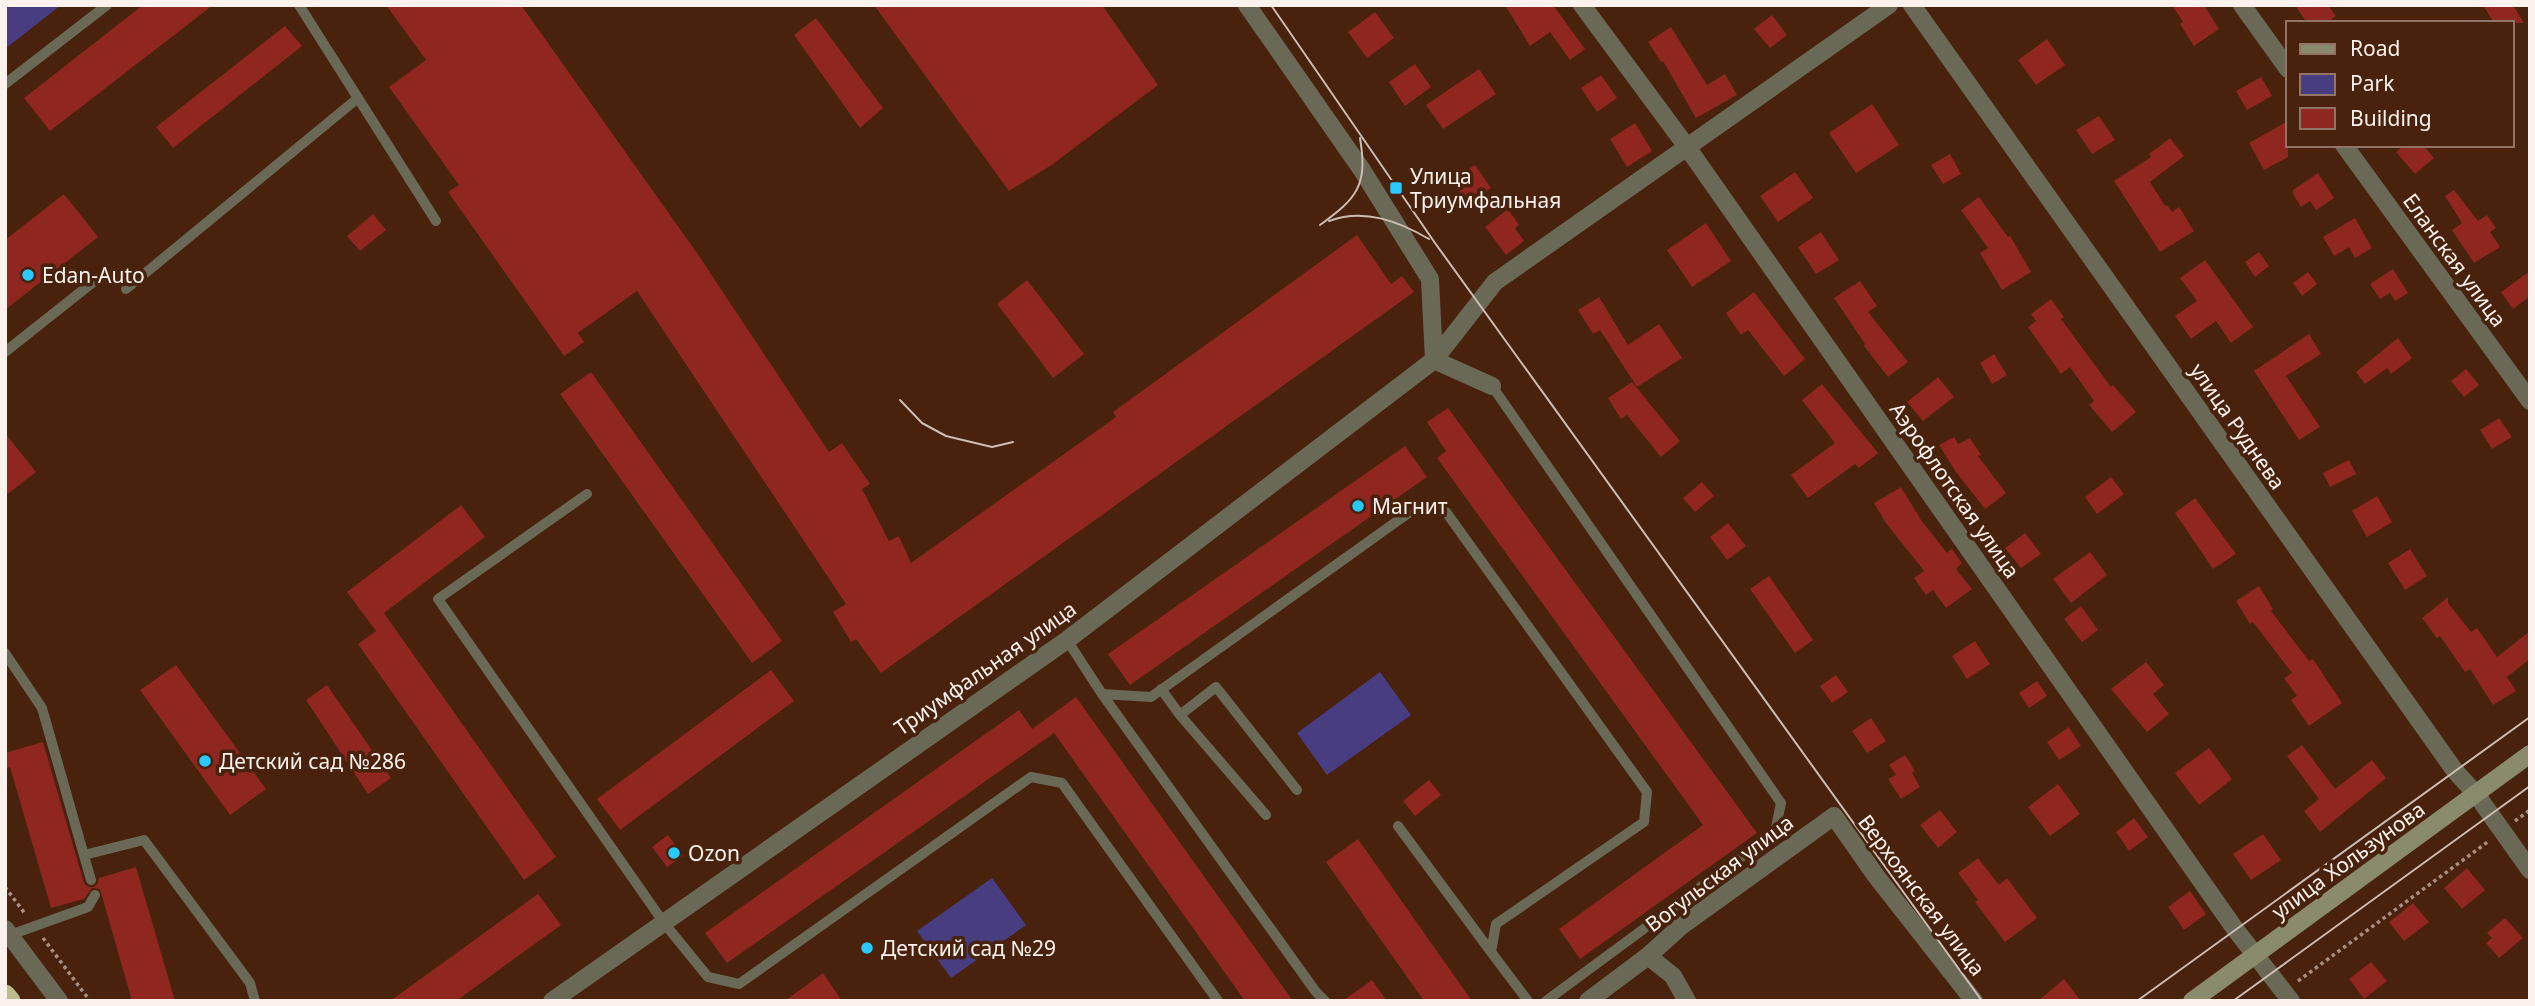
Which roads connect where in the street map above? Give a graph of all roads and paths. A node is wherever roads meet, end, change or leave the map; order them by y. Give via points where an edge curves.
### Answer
1 (107, 5) edge
2 (299, 5) edge
3 (1247, 5) edge
4 (1582, 5) edge
5 (1889, 5) edge
6 (1912, 5) edge
7 (2242, 5) edge
8 (2286, 66) edge
9 (5, 84) edge
10 (358, 98) junction
11 (1687, 147) junction
12 (2345, 147) edge
13 (436, 221) dead end
14 (97, 279) dead end
15 (126, 289) dead end
16 (5, 352) edge
17 (1434, 360) junction
18 (1492, 386) joint
19 (2530, 401) edge
20 (587, 494) dead end
21 (1067, 640) junction
22 (5, 653) edge
23 (1161, 690) junction
24 (1102, 694) junction
25 (1180, 715) junction
26 (2530, 754) edge
27 (1297, 790) dead end
28 (2476, 794) junction
29 (2530, 810) edge
30 (1266, 815) dead end
31 (1833, 816) joint
32 (1398, 826) dead end
33 (2502, 831) junction
34 (84, 855) junction
35 (2530, 870) edge
36 (91, 880) dead end
37 (5, 887) edge
38 (95, 895) dead end
39 (664, 923) junction
40 (33, 925) junction
41 (8, 932) edge
42 (1491, 952) junction
43 (2257, 955) junction
44 (1648, 956) junction
45 (5, 995) edge
46 (2287, 996) edge
47 (10, 1001) edge
48 (59, 1001) edge
49 (90, 1001) edge
50 (255, 1001) edge
51 (552, 1001) edge
52 (1217, 1001) edge
53 (1325, 1001) edge
54 (1528, 1001) edge
55 (1546, 1001) edge
56 (1588, 1001) edge
57 (1687, 1001) edge
58 (1974, 1001) edge
59 (2192, 1001) edge

1 - 9 lane
2 - 10 lane
3 - 17 street via 1362,170 1430,279
4 - 11 street, Аэрофлотская улица
5 - 11 street, Триумфальная улица
6 - 28 street, улица Руднева via 2455,771
7 - 8 street
10 - 13 lane
10 - 15 lane
11 - 17 street, Триумфальная улица via 1496,282
11 - 43 street, Аэрофлотская улица
12 - 19 street, Еланская улица
14 - 16 lane
17 - 18 street
17 - 21 street, Триумфальная улица
18 - 55 lane via 1782,803 1775,832
20 - 39 lane via 438,599
21 - 24 lane
21 - 39 street, Триумфальная улица
22 - 34 lane via 42,708
23 - 24 lane via 1151,696
23 - 25 lane
23 - 42 lane via 1417,507 1446,512 1647,792 1644,822 1496,924
24 - 53 lane
25 - 27 lane via 1216,687
25 - 30 lane
26 - 28 street, улица Хользунова
28 - 33 street, улица Руднева
28 - 43 street, улица Хользунова
29 - 33 path
31 - 44 street, Вогульская улица via 1680,927
31 - 58 street, Верхоянская улица
32 - 42 lane
33 - 35 street, улица Руднева
33 - 46 path
34 - 36 lane
34 - 50 lane via 144,840 250,983
37 - 40 path
38 - 40 lane via 88,907
39 - 51 street, Триумфальная улица
39 - 52 lane via 708,977 740,984 1031,776 1062,783
40 - 41 lane
40 - 49 path
41 - 48 street
42 - 54 lane
43 - 46 street, Аэрофлотская улица
43 - 59 street, улица Хользунова
44 - 56 street
44 - 57 street, Вогульская улица via 1673,976
45 - 47 highway

